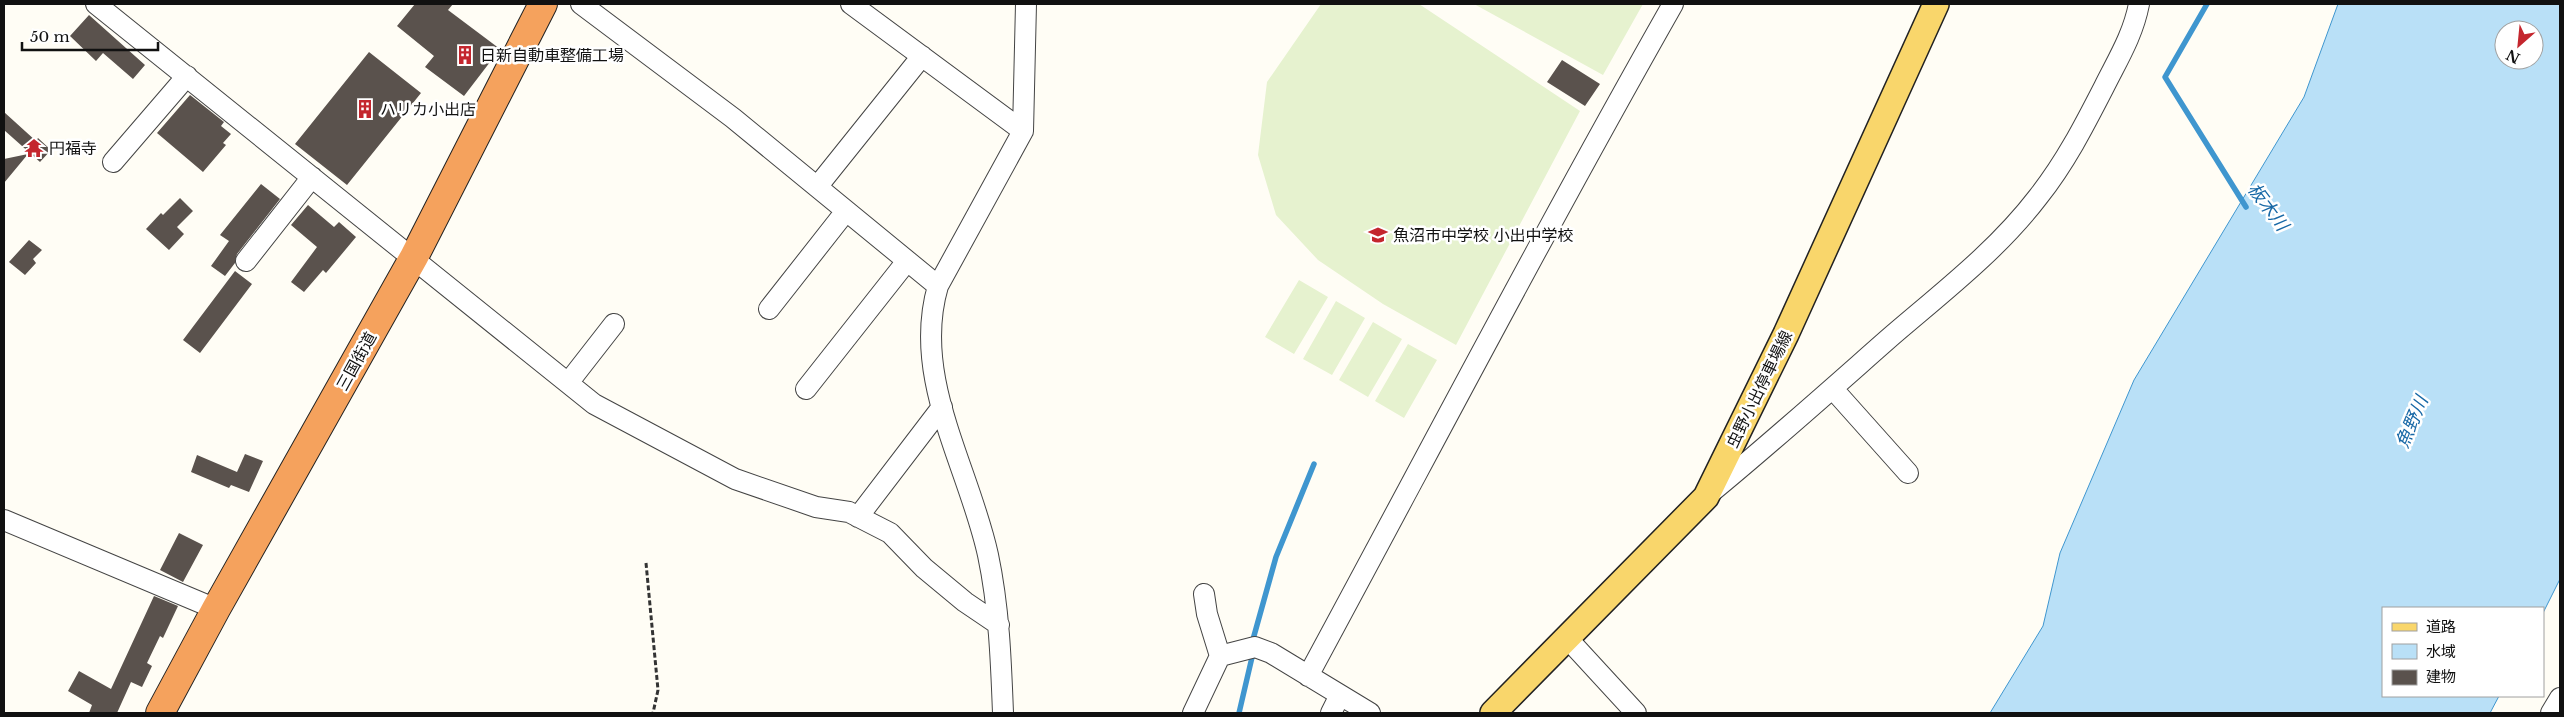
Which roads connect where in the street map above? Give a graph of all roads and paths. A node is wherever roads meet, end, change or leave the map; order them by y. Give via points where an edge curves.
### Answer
1 (96, 4) edge
2 (543, 4) edge
3 (582, 4) edge
4 (1026, 4) edge
5 (1673, 4) edge
6 (1936, 4) edge
7 (2139, 4) edge
8 (854, 5) edge
9 (922, 56) junction
10 (187, 76) junction
11 (1023, 131) junction
12 (113, 162) dead end
13 (312, 177) junction
14 (817, 187) junction
15 (846, 211) junction
16 (414, 257) junction
17 (246, 261) dead end
18 (907, 261) junction
19 (938, 286) junction
20 (769, 309) dead end
21 (614, 324) dead end
22 (568, 383) junction
23 (806, 389) dead end
24 (1833, 389) junction
25 (942, 407) junction
26 (1908, 472) dead end
27 (1706, 497) junction
28 (858, 517) junction
29 (4, 520) edge
30 (646, 563) dead end
31 (1204, 594) dead end
32 (216, 610) junction
33 (999, 625) junction
34 (1567, 638) junction
35 (1220, 656) junction
36 (1308, 676) junction
37 (1335, 704) edge
38 (160, 713) edge
39 (653, 713) edge
40 (1003, 713) edge
41 (1193, 713) edge
42 (1370, 713) edge
43 (1493, 713) edge
44 (1636, 713) edge

1 - 10 street
2 - 16 highway, 三国街道
3 - 14 street via 733,118
4 - 11 street
5 - 36 street via 1586,157 1522,282
6 - 27 main road, 虫野小出停車場線 via 1786,334
7 - 24 street via 2135,26 2078,139 2038,198 1940,297
8 - 9 street
9 - 11 street
9 - 14 street
10 - 12 street
10 - 13 street
11 - 19 street
13 - 16 street
13 - 17 street
14 - 15 street
15 - 18 street
15 - 20 street
16 - 22 street
16 - 32 highway, 三国街道
18 - 19 street
18 - 23 street
19 - 25 street via 931,311 931,345
21 - 22 street
22 - 28 street via 594,404 735,479 816,507 849,512
24 - 26 street
24 - 27 street
25 - 28 street
25 - 33 street via 972,493 988,554
27 - 34 main road, 虫野小出停車場線
28 - 33 street via 890,533 924,568
29 - 32 street
30 - 39 path via 658,690
31 - 35 street
32 - 38 highway, 三国街道
33 - 40 street
34 - 43 main road, 虫野小出停車場線
34 - 44 street
35 - 36 street via 1248,649 1271,653
35 - 41 street
36 - 37 street
37 - 42 street

